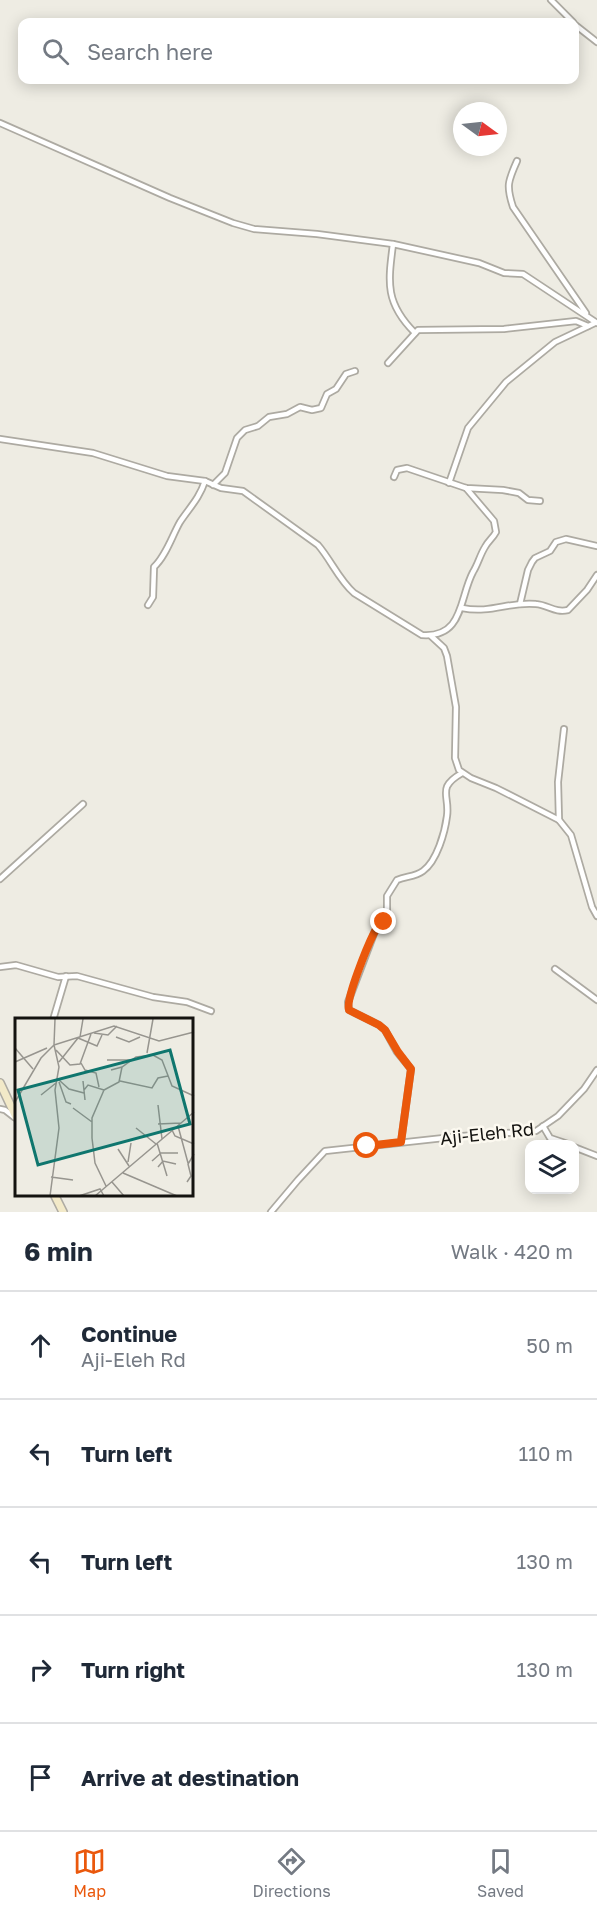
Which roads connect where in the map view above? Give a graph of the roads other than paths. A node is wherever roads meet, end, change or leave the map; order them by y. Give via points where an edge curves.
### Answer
1 (550, 0) edge
2 (569, 18) edge
3 (579, 27) edge
4 (597, 42) edge
5 (0, 123) edge
6 (517, 161) dead end
7 (393, 244) junction
8 (589, 318) junction
9 (596, 323) edge
10 (588, 326) junction
11 (415, 333) junction
12 (388, 363) dead end
13 (355, 371) dead end
14 (0, 439) edge
15 (394, 477) dead end
16 (205, 481) junction
17 (449, 483) junction
18 (213, 485) junction
19 (466, 488) junction
20 (540, 501) dead end
21 (597, 546) edge
22 (597, 575) edge
23 (520, 604) junction
24 (148, 605) dead end
25 (462, 608) junction
26 (431, 636) junction
27 (564, 729) dead end
28 (462, 773) junction
29 (83, 804) dead end
30 (560, 820) junction
31 (0, 879) edge
32 (597, 901) edge
33 (592, 907) junction
34 (597, 916) edge
35 (0, 967) edge
36 (555, 969) dead end
37 (66, 976) junction
38 (597, 1000) edge
39 (211, 1011) dead end
40 (54, 1018) edge
41 (597, 1070) edge
42 (0, 1083) edge
43 (0, 1109) edge
44 (15, 1116) edge
45 (15, 1117) edge
46 (543, 1126) junction
47 (556, 1140) edge
48 (401, 1142) junction
49 (579, 1149) edge
50 (597, 1156) edge
51 (56, 1197) edge
52 (63, 1212) edge
53 (271, 1212) edge

1 - 2 street
3 - 4 street
5 - 7 street via 233,223 254,229
6 - 8 street via 507,189 513,207
7 - 8 street via 479,263 504,273 523,274
7 - 11 street via 391,298
8 - 9 street
9 - 10 street
10 - 11 street via 570,321
10 - 17 street via 555,342 506,382 468,428
11 - 12 street
13 - 18 street via 346,374 336,389 327,394 321,408 300,407 245,430 237,438 225,473
14 - 16 street via 93,453 167,476
15 - 17 street via 397,470 407,468
16 - 18 street
16 - 24 street via 200,496 154,567 153,597
17 - 19 street
18 - 26 street via 243,491 318,545 354,593 422,635
19 - 20 street via 512,492
19 - 25 street via 494,521 496,532 484,547
21 - 23 street via 556,542 550,551 532,562
22 - 23 street via 568,610
23 - 25 street via 486,610
25 - 26 street via 446,630
26 - 28 street via 447,656 456,707 455,758
27 - 30 street via 558,782
28 - 30 street
28 - 48 street via 446,788 447,818 433,860 423,872 397,880 388,892 387,917 375,931 348,1002 349,1010 385,1030 411,1069
29 - 31 street
30 - 33 street via 571,835
32 - 33 street
33 - 34 street
35 - 37 street via 16,965
36 - 38 street
37 - 39 street via 187,1002
37 - 40 street
41 - 46 street, Aji-Eleh Rd via 558,1116
42 - 44 main road
43 - 45 street
46 - 47 street via 550,1138
46 - 48 street, Aji-Eleh Rd via 536,1131
48 - 53 street, Aji-Eleh Rd via 326,1151
49 - 50 street
51 - 52 main road

